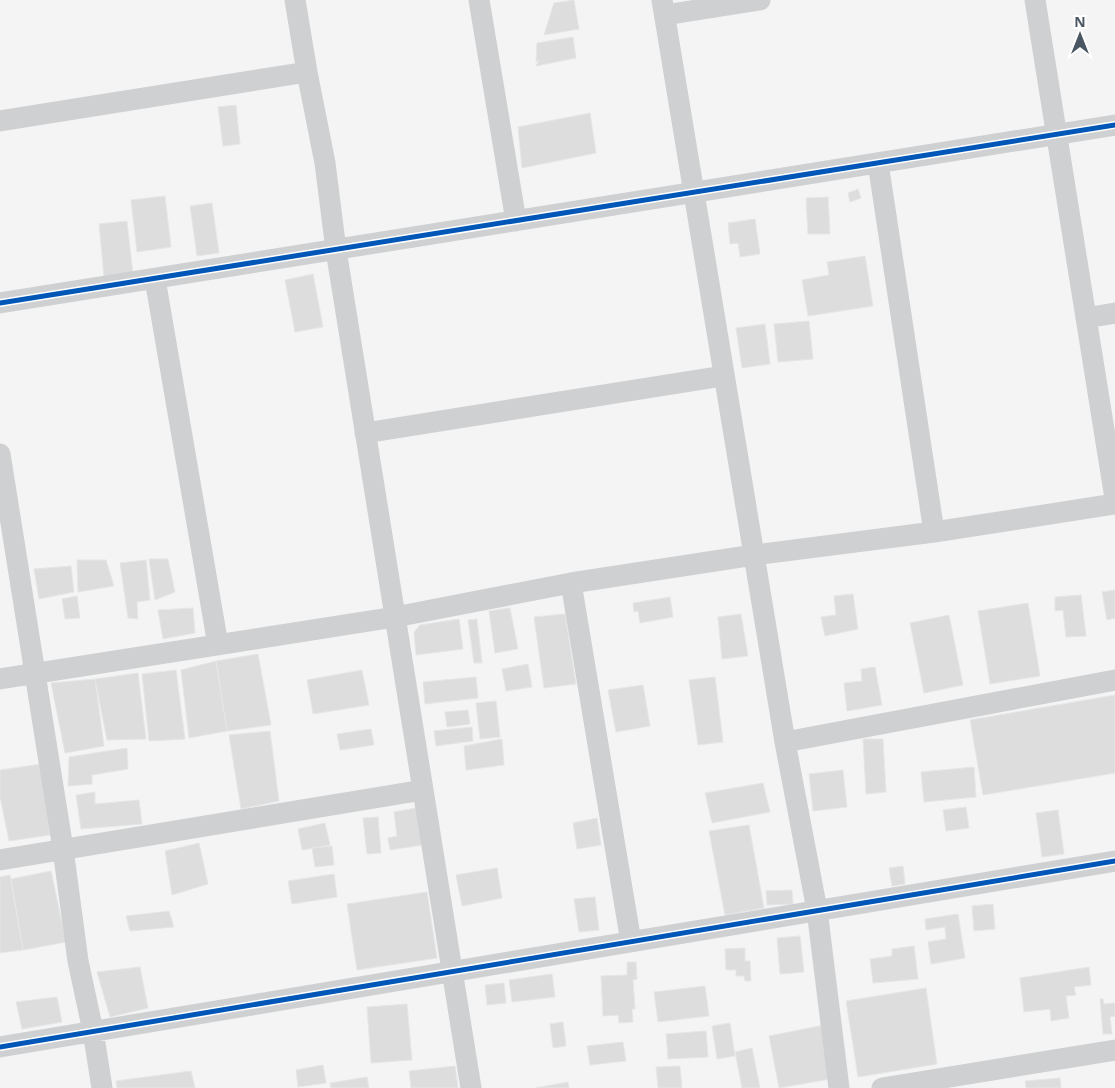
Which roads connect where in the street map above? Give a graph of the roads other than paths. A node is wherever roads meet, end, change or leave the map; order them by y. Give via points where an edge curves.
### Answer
1 (295, 0) edge
2 (480, 0) edge
3 (760, 0) edge
4 (1035, 0) edge
5 (664, 8) edge
6 (307, 72) junction
7 (0, 121) edge
8 (1115, 125) edge
9 (1056, 135) junction
10 (878, 163) junction
11 (694, 192) junction
12 (516, 221) junction
13 (336, 250) junction
14 (155, 279) junction
15 (0, 303) edge
16 (1115, 313) edge
17 (1086, 318) junction
18 (723, 376) junction
19 (365, 433) junction
20 (0, 454) edge
21 (3, 491) edge
22 (1115, 498) edge
23 (1115, 504) edge
24 (934, 532) junction
25 (754, 555) junction
26 (571, 583) junction
27 (395, 617) junction
28 (218, 645) junction
29 (35, 673) junction
30 (0, 679) edge
31 (1115, 680) edge
32 (786, 742) junction
33 (423, 790) junction
34 (64, 849) junction
35 (0, 860) edge
36 (1115, 861) edge
37 (817, 910) junction
38 (631, 942) junction
39 (452, 971) junction
40 (93, 1031) junction
41 (0, 1046) edge
42 (1115, 1050) edge
43 (102, 1088) edge
44 (471, 1088) edge
45 (839, 1088) edge
46 (882, 1088) edge

1 - 6 street
2 - 12 street
3 - 5 street
4 - 9 street
5 - 11 street
6 - 7 street
6 - 13 street via 325,163
8 - 9 street
9 - 10 street
9 - 17 street
10 - 11 street
10 - 24 street
11 - 12 street
11 - 18 street
12 - 13 street
13 - 14 street
13 - 19 street
14 - 15 street
14 - 28 street
16 - 17 street
17 - 22 street
18 - 19 street
18 - 25 street
19 - 27 street
20 - 21 street
21 - 29 street
23 - 24 street
24 - 25 street
25 - 26 street
25 - 32 street
26 - 27 street
26 - 38 street
27 - 28 street
27 - 33 street
28 - 29 street
29 - 30 street
29 - 34 street
31 - 32 street
32 - 37 street
33 - 34 street
33 - 39 street
34 - 35 street
34 - 40 street via 78,961
36 - 37 street
37 - 38 street
37 - 45 street
38 - 39 street
39 - 40 street
39 - 44 street
40 - 41 street
40 - 43 street
42 - 46 street

